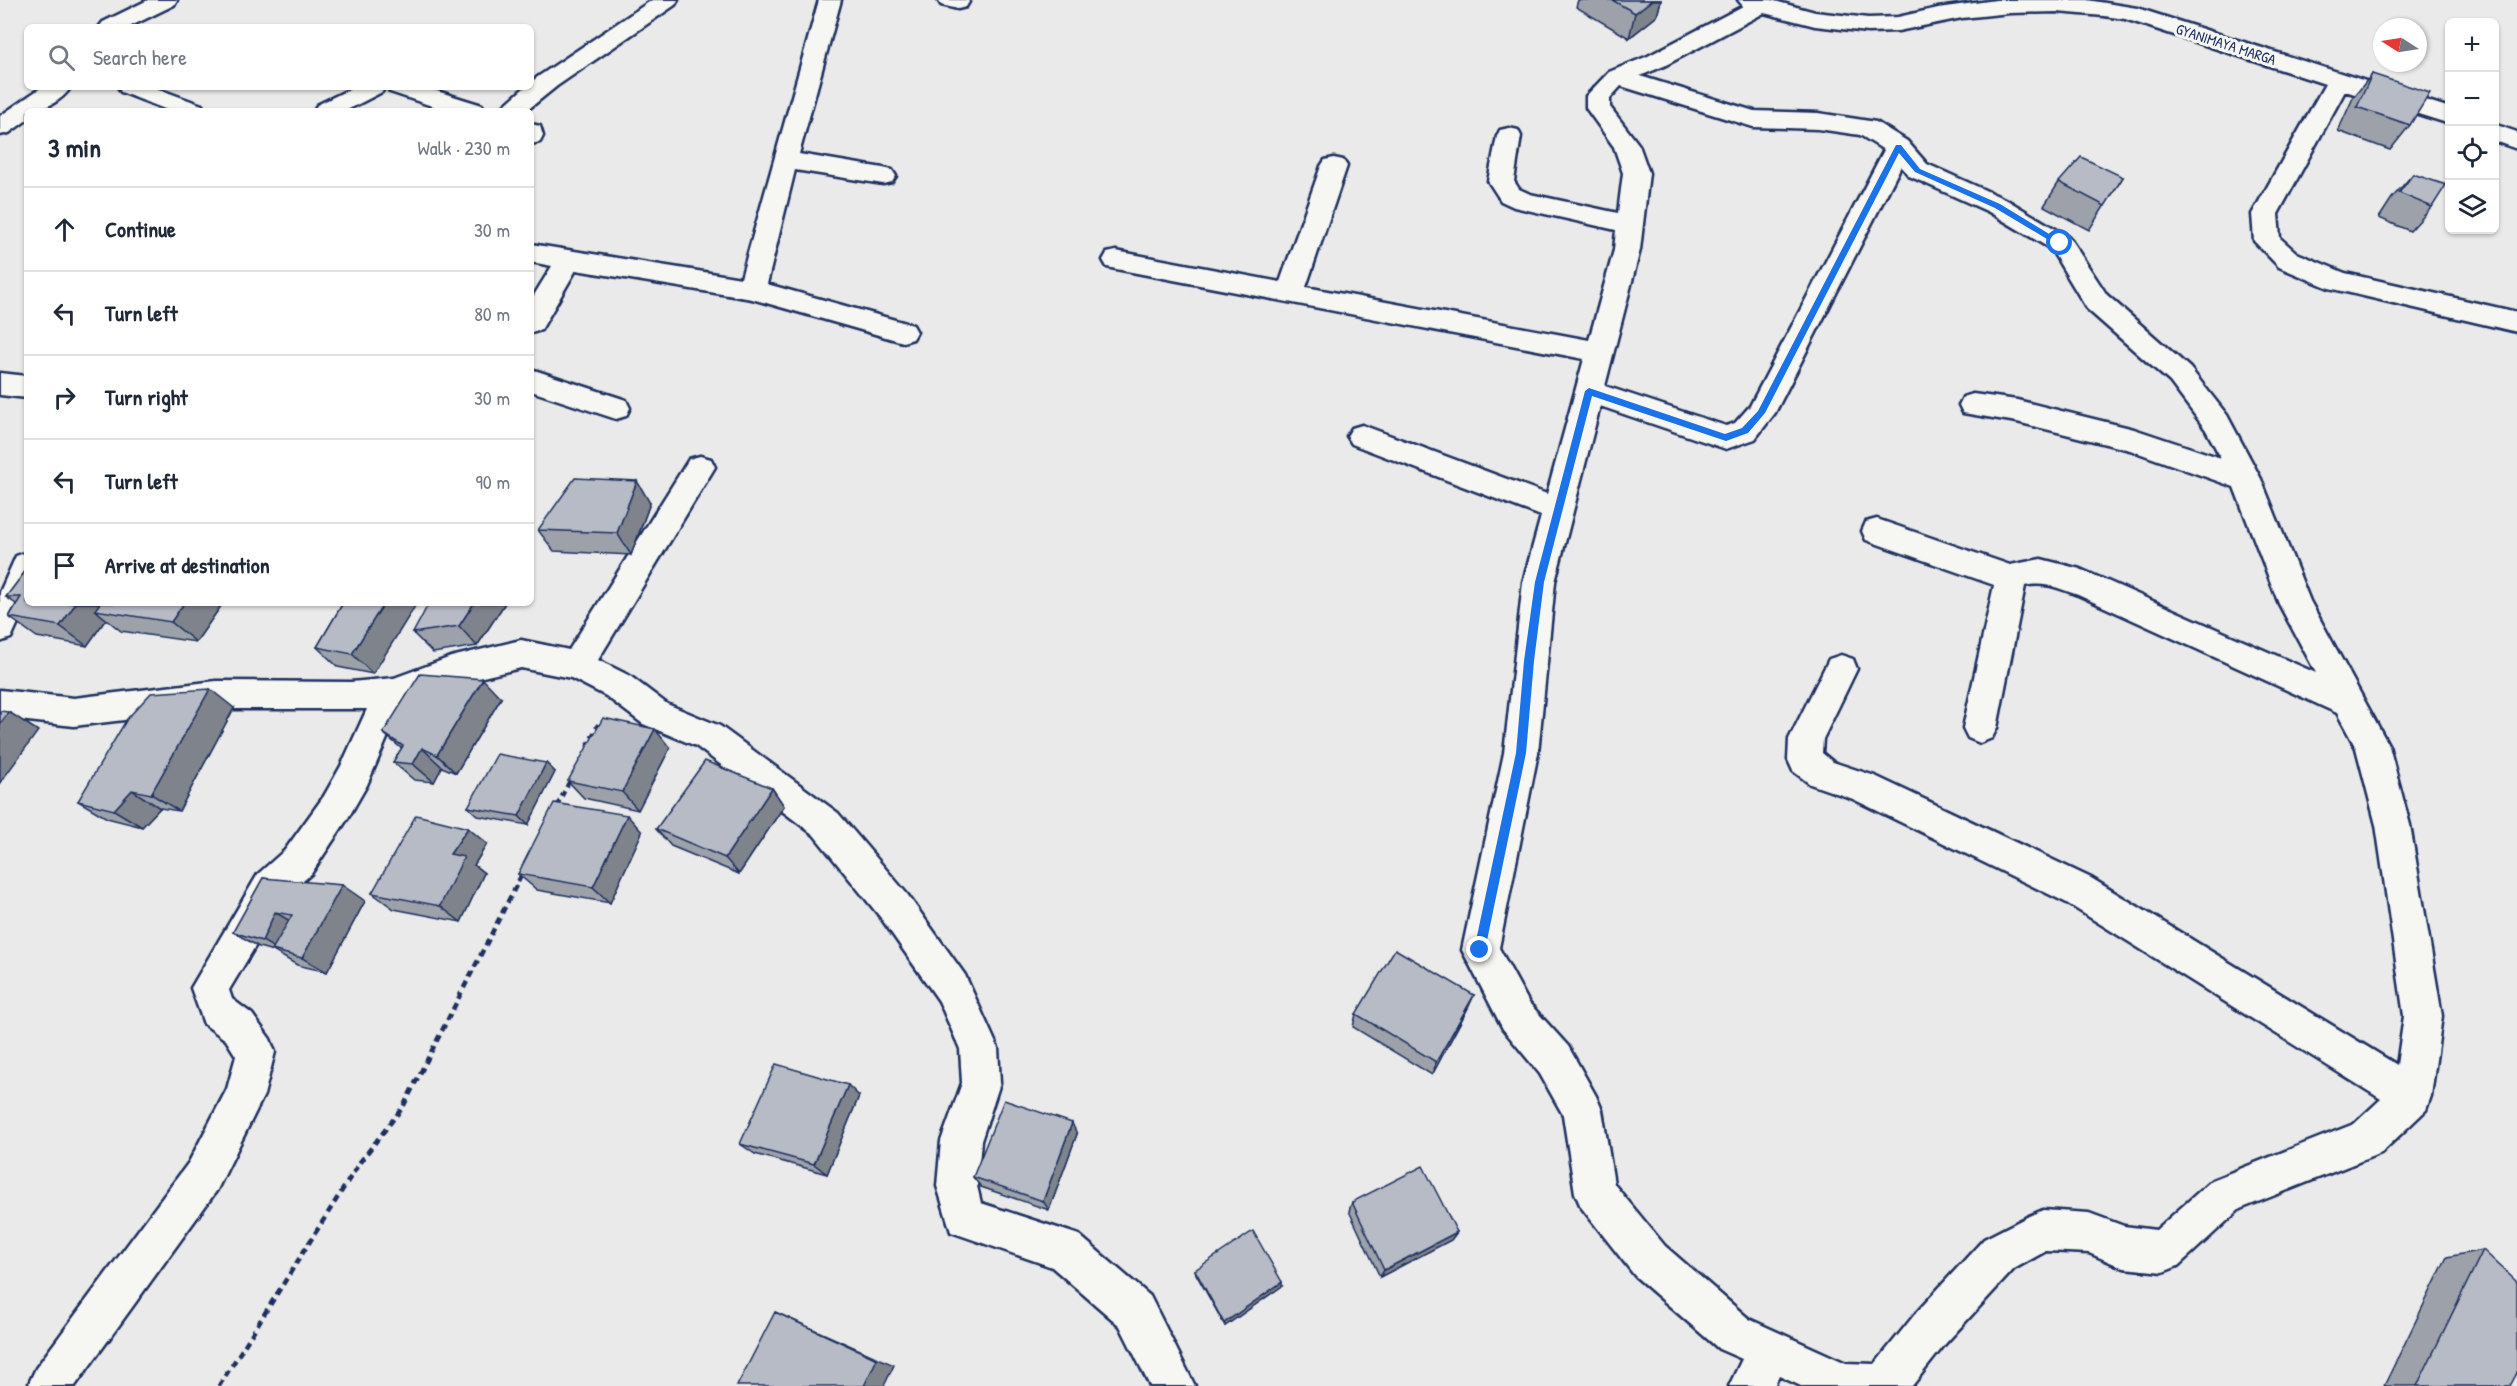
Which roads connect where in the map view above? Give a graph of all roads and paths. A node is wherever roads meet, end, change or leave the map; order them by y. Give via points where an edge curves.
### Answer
1 (166, 0) edge
2 (668, 0) edge
3 (827, 1) edge
4 (1755, 2) edge
5 (117, 24) edge
6 (1617, 77) junction
7 (2339, 80) junction
8 (55, 90) edge
9 (138, 90) edge
10 (367, 90) edge
11 (408, 90) edge
12 (28, 108) edge
13 (185, 108) edge
14 (332, 108) edge
15 (464, 108) edge
16 (514, 108) edge
17 (24, 111) edge
18 (2445, 114) edge
19 (0, 127) edge
20 (2499, 134) edge
21 (1509, 136) dead end
22 (2517, 141) edge
23 (1899, 147) junction
24 (785, 160) junction
25 (1334, 166) dead end
26 (883, 176) dead end
27 (1630, 224) junction
28 (534, 253) edge
29 (569, 259) junction
30 (1116, 260) dead end
31 (752, 289) junction
32 (1290, 293) junction
33 (534, 318) edge
34 (2517, 322) edge
35 (903, 332) dead end
36 (1599, 352) junction
37 (534, 381) edge
38 (0, 384) edge
39 (24, 387) edge
40 (1589, 391) junction
41 (1973, 405) dead end
42 (616, 408) dead end
43 (1362, 436) dead end
44 (700, 467) dead end
45 (2246, 479) junction
46 (1558, 510) junction
47 (1877, 531) dead end
48 (24, 572) edge
49 (2012, 578) junction
50 (0, 629) edge
51 (577, 665) junction
52 (1841, 669) dead end
53 (618, 686) junction
54 (395, 692) junction
55 (2349, 703) junction
56 (0, 704) edge
57 (1980, 728) dead end
58 (585, 749) edge
59 (575, 770) edge
60 (553, 812) edge
61 (526, 865) edge
62 (2412, 1096) junction
63 (1760, 1368) edge
64 (51, 1383) dead end
65 (219, 1386) edge
66 (1173, 1386) edge
67 (1885, 1386) edge

1 - 5 street
2 - 16 street
3 - 24 street
4 - 6 street via 1656,61
4 - 7 street, GYANIMAYA MARGA via 1822,19 1885,25 2007,5 2091,5 2129,13
6 - 23 street via 1753,118 1866,128
6 - 27 street via 1598,96 1598,108 1626,145 1636,173
7 - 18 street, GYANIMAYA MARGA
7 - 34 street via 2265,214 2267,241 2288,261 2339,281
8 - 12 street
9 - 13 street
10 - 14 street
11 - 15 street
17 - 19 street
20 - 22 street
21 - 27 street via 1501,181 1510,195
23 - 40 street via 1761,413 1745,431 1726,438
23 - 45 street via 1918,170 1998,206 2060,243 2097,302 2180,375 2217,423
24 - 26 street
24 - 31 street
25 - 32 street
27 - 36 street via 1627,250
28 - 29 street
29 - 31 street
29 - 33 street
30 - 32 street
31 - 35 street
32 - 36 street
36 - 40 street
37 - 42 street
38 - 39 street
40 - 46 street
41 - 45 street via 2017,411 2134,440
43 - 46 street
44 - 51 street
45 - 55 street via 2295,604
46 - 63 street via 1539,582 1521,753 1480,950 1516,1016 1554,1060 1582,1110 1595,1193 1650,1261 1734,1334
47 - 49 street
48 - 50 street
49 - 55 street via 2026,570 2051,572 2089,586
49 - 57 street
51 - 53 street
51 - 54 street via 521,654 451,671
52 - 62 street via 1806,739 1805,760 1822,773 1863,787 2078,890
53 - 58 path
53 - 66 street via 655,714 708,736 826,825 894,906 952,988 979,1048 981,1083 960,1141 957,1186 965,1218 1064,1250 1135,1311
54 - 56 street via 351,696 216,695 74,712
54 - 64 street via 336,807 298,862 271,886 210,988 217,1011 239,1027 256,1052 245,1095 203,1176
55 - 62 street via 2372,746 2393,825 2423,1016
59 - 60 path
61 - 65 path via 403,1107 360,1162
62 - 67 street via 2367,1139 2226,1194 2163,1251 2124,1247 2089,1233 2043,1230 2008,1249 1931,1328
63 - 67 street via 1845,1384

